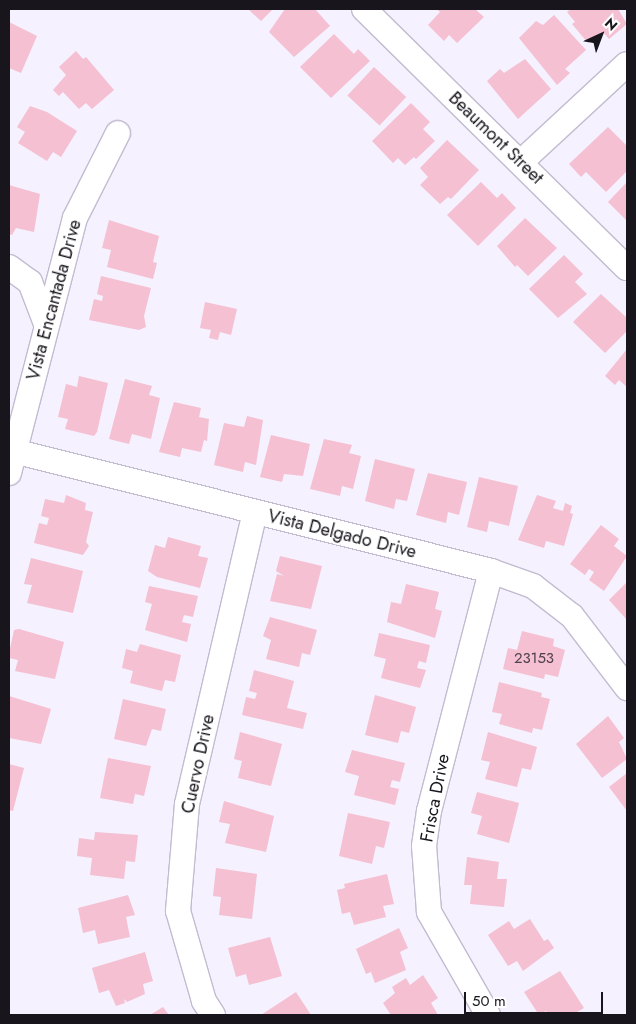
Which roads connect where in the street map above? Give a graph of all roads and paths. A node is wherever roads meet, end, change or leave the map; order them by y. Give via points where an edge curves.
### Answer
1 (370, 11) edge
2 (627, 64) edge
3 (118, 134) dead end
4 (521, 162) junction
5 (9, 267) edge
6 (627, 268) edge
7 (46, 324) junction
8 (12, 462) edge
9 (256, 512) junction
10 (490, 571) junction
11 (627, 688) edge
12 (213, 1015) edge
13 (488, 1015) edge

1 - 4 street, Beaumont Street
2 - 4 street
3 - 7 street, Vista Encantada Drive via 75,218
4 - 6 street, Beaumont Street
5 - 7 street via 30,282
7 - 8 street, Vista Encantada Drive
8 - 9 street, Vista Delgado Drive
9 - 10 street, Vista Delgado Drive
9 - 12 street, Cuervo Drive via 187,804 178,911 204,1001
10 - 11 street, Vista Delgado Drive via 533,586 572,616
10 - 13 street, Frisca Drive via 429,811 424,846 429,912

